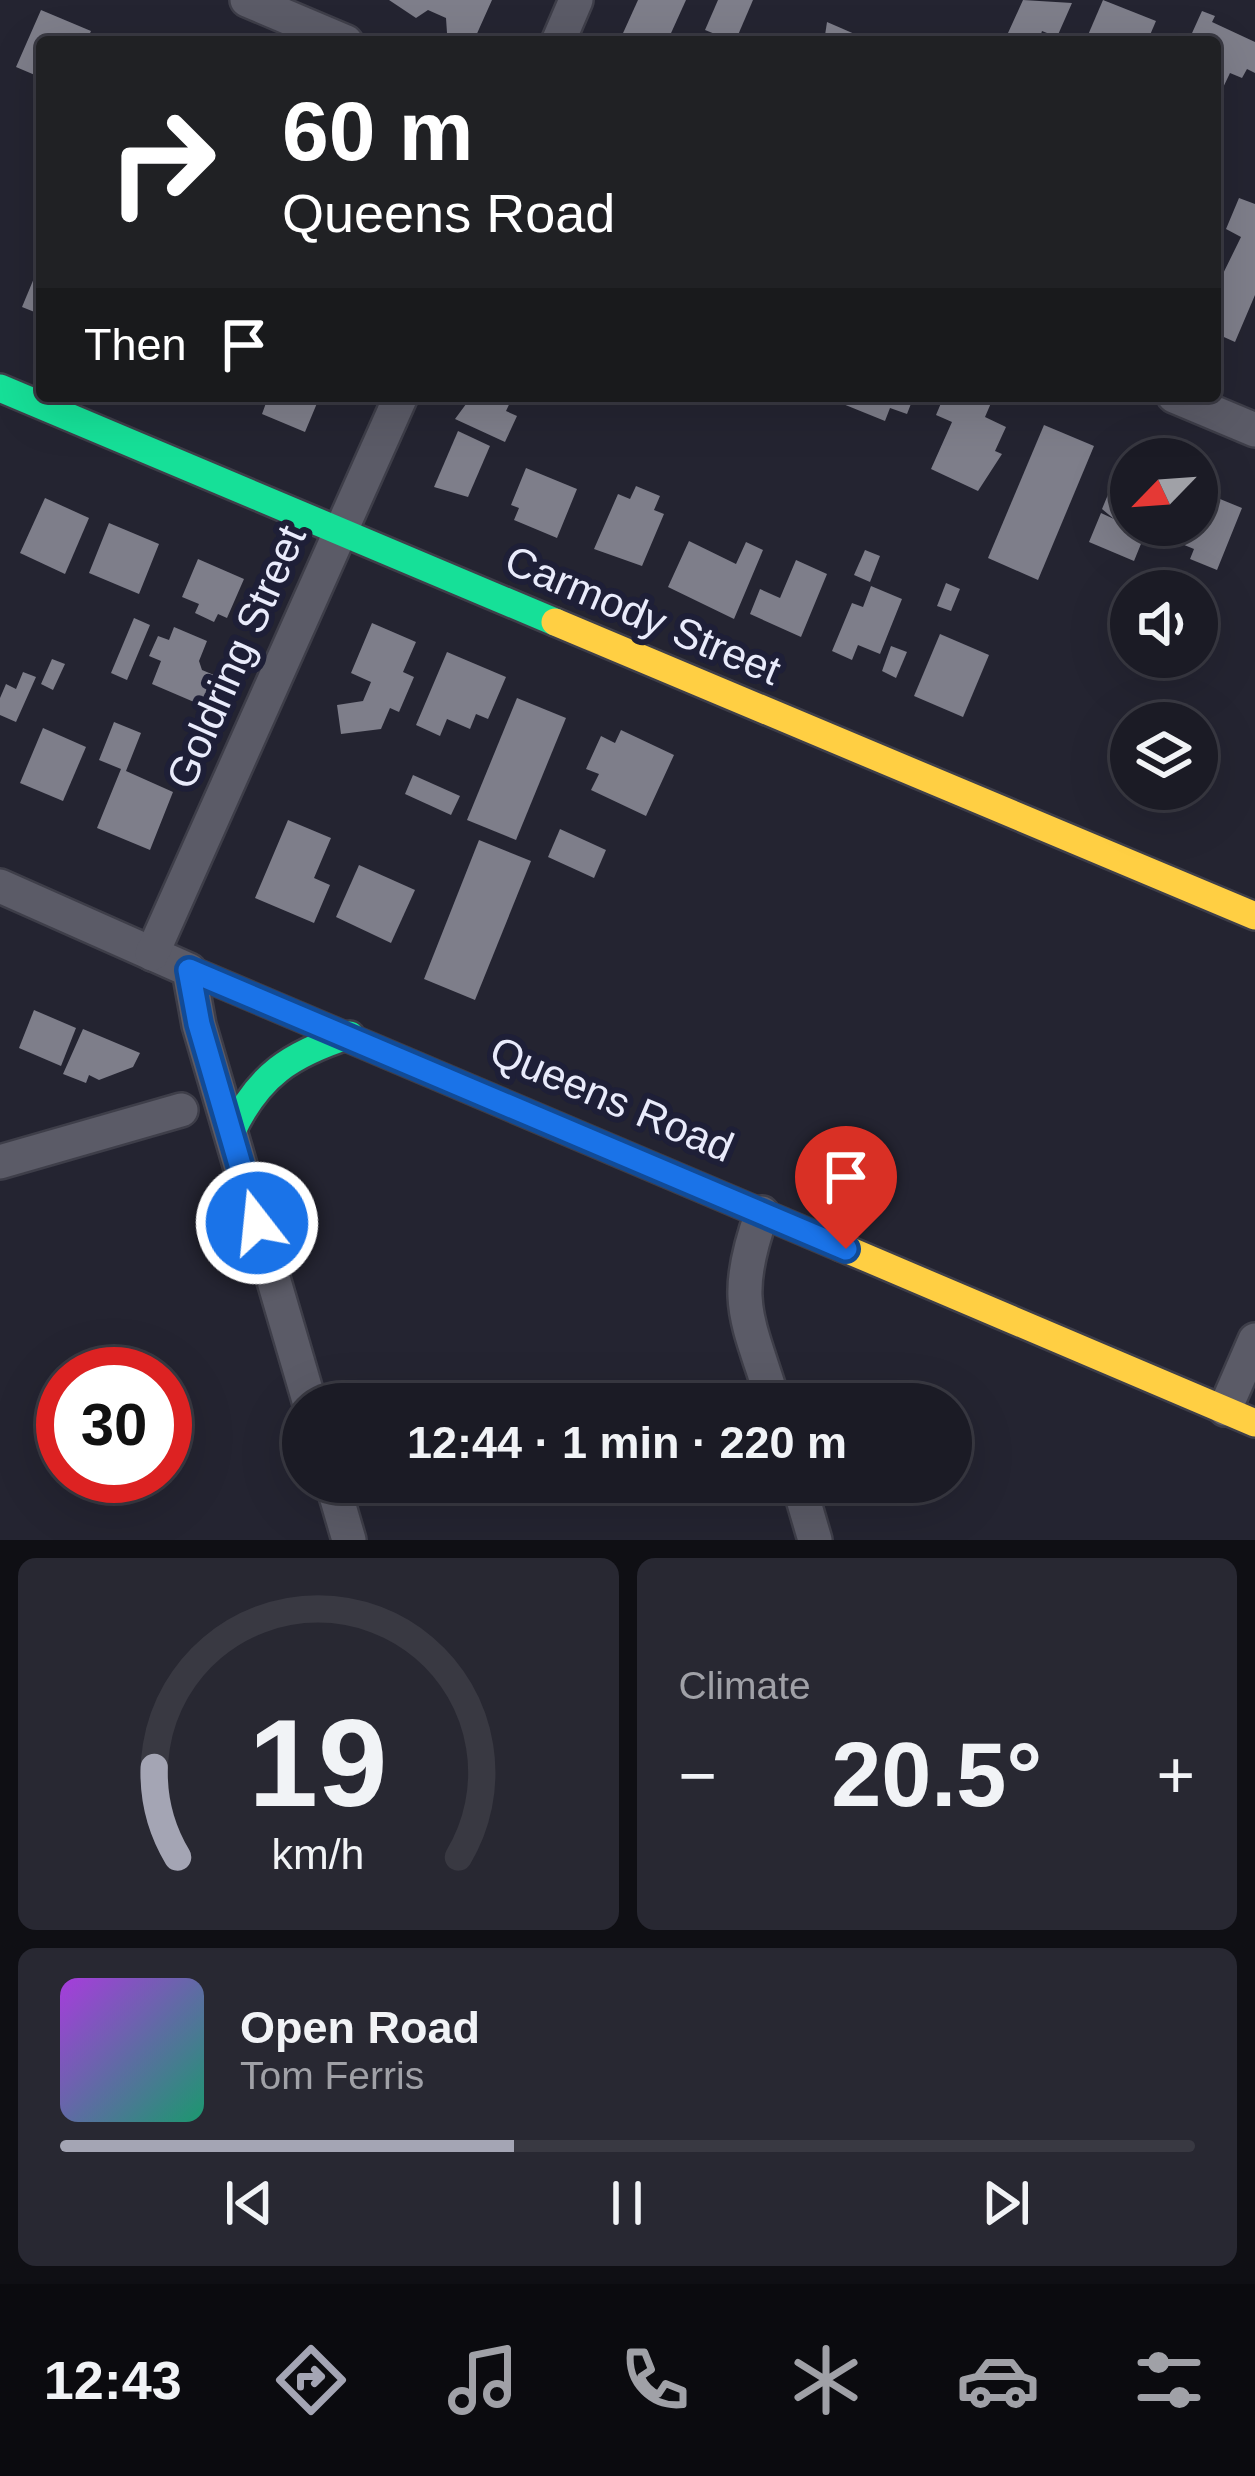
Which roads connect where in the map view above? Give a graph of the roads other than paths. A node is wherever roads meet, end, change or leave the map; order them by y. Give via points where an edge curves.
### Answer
1 (247, 0) edge
2 (576, 0) edge
3 (332, 36) edge
4 (561, 36) edge
5 (0, 388) edge
6 (398, 402) edge
7 (1188, 402) edge
8 (1255, 430) edge
9 (340, 533) junction
10 (0, 886) edge
11 (1255, 916) edge
12 (152, 954) junction
13 (189, 970) junction
14 (350, 1035) junction
15 (181, 1110) dead end
16 (231, 1133) junction
17 (0, 1162) edge
18 (762, 1213) junction
19 (1255, 1340) edge
20 (304, 1383) edge
21 (768, 1383) edge
22 (1240, 1416) edge
23 (338, 1503) edge
24 (804, 1503) edge
25 (349, 1540) edge
26 (815, 1540) edge

1 - 3 street
2 - 4 street
5 - 9 street, Carmody Street
6 - 9 street, Goldring Street
7 - 8 street
9 - 11 street, Carmody Street
9 - 12 street, Goldring Street
10 - 12 street, Queens Road
12 - 13 street, Queens Road
13 - 14 street, Queens Road
13 - 16 street
14 - 16 street via 269,1068 249,1090
14 - 18 street, Queens Road
15 - 17 street
16 - 20 street
18 - 21 street via 741,1294
18 - 22 street, Queens Road
19 - 22 street
23 - 25 street
24 - 26 street

